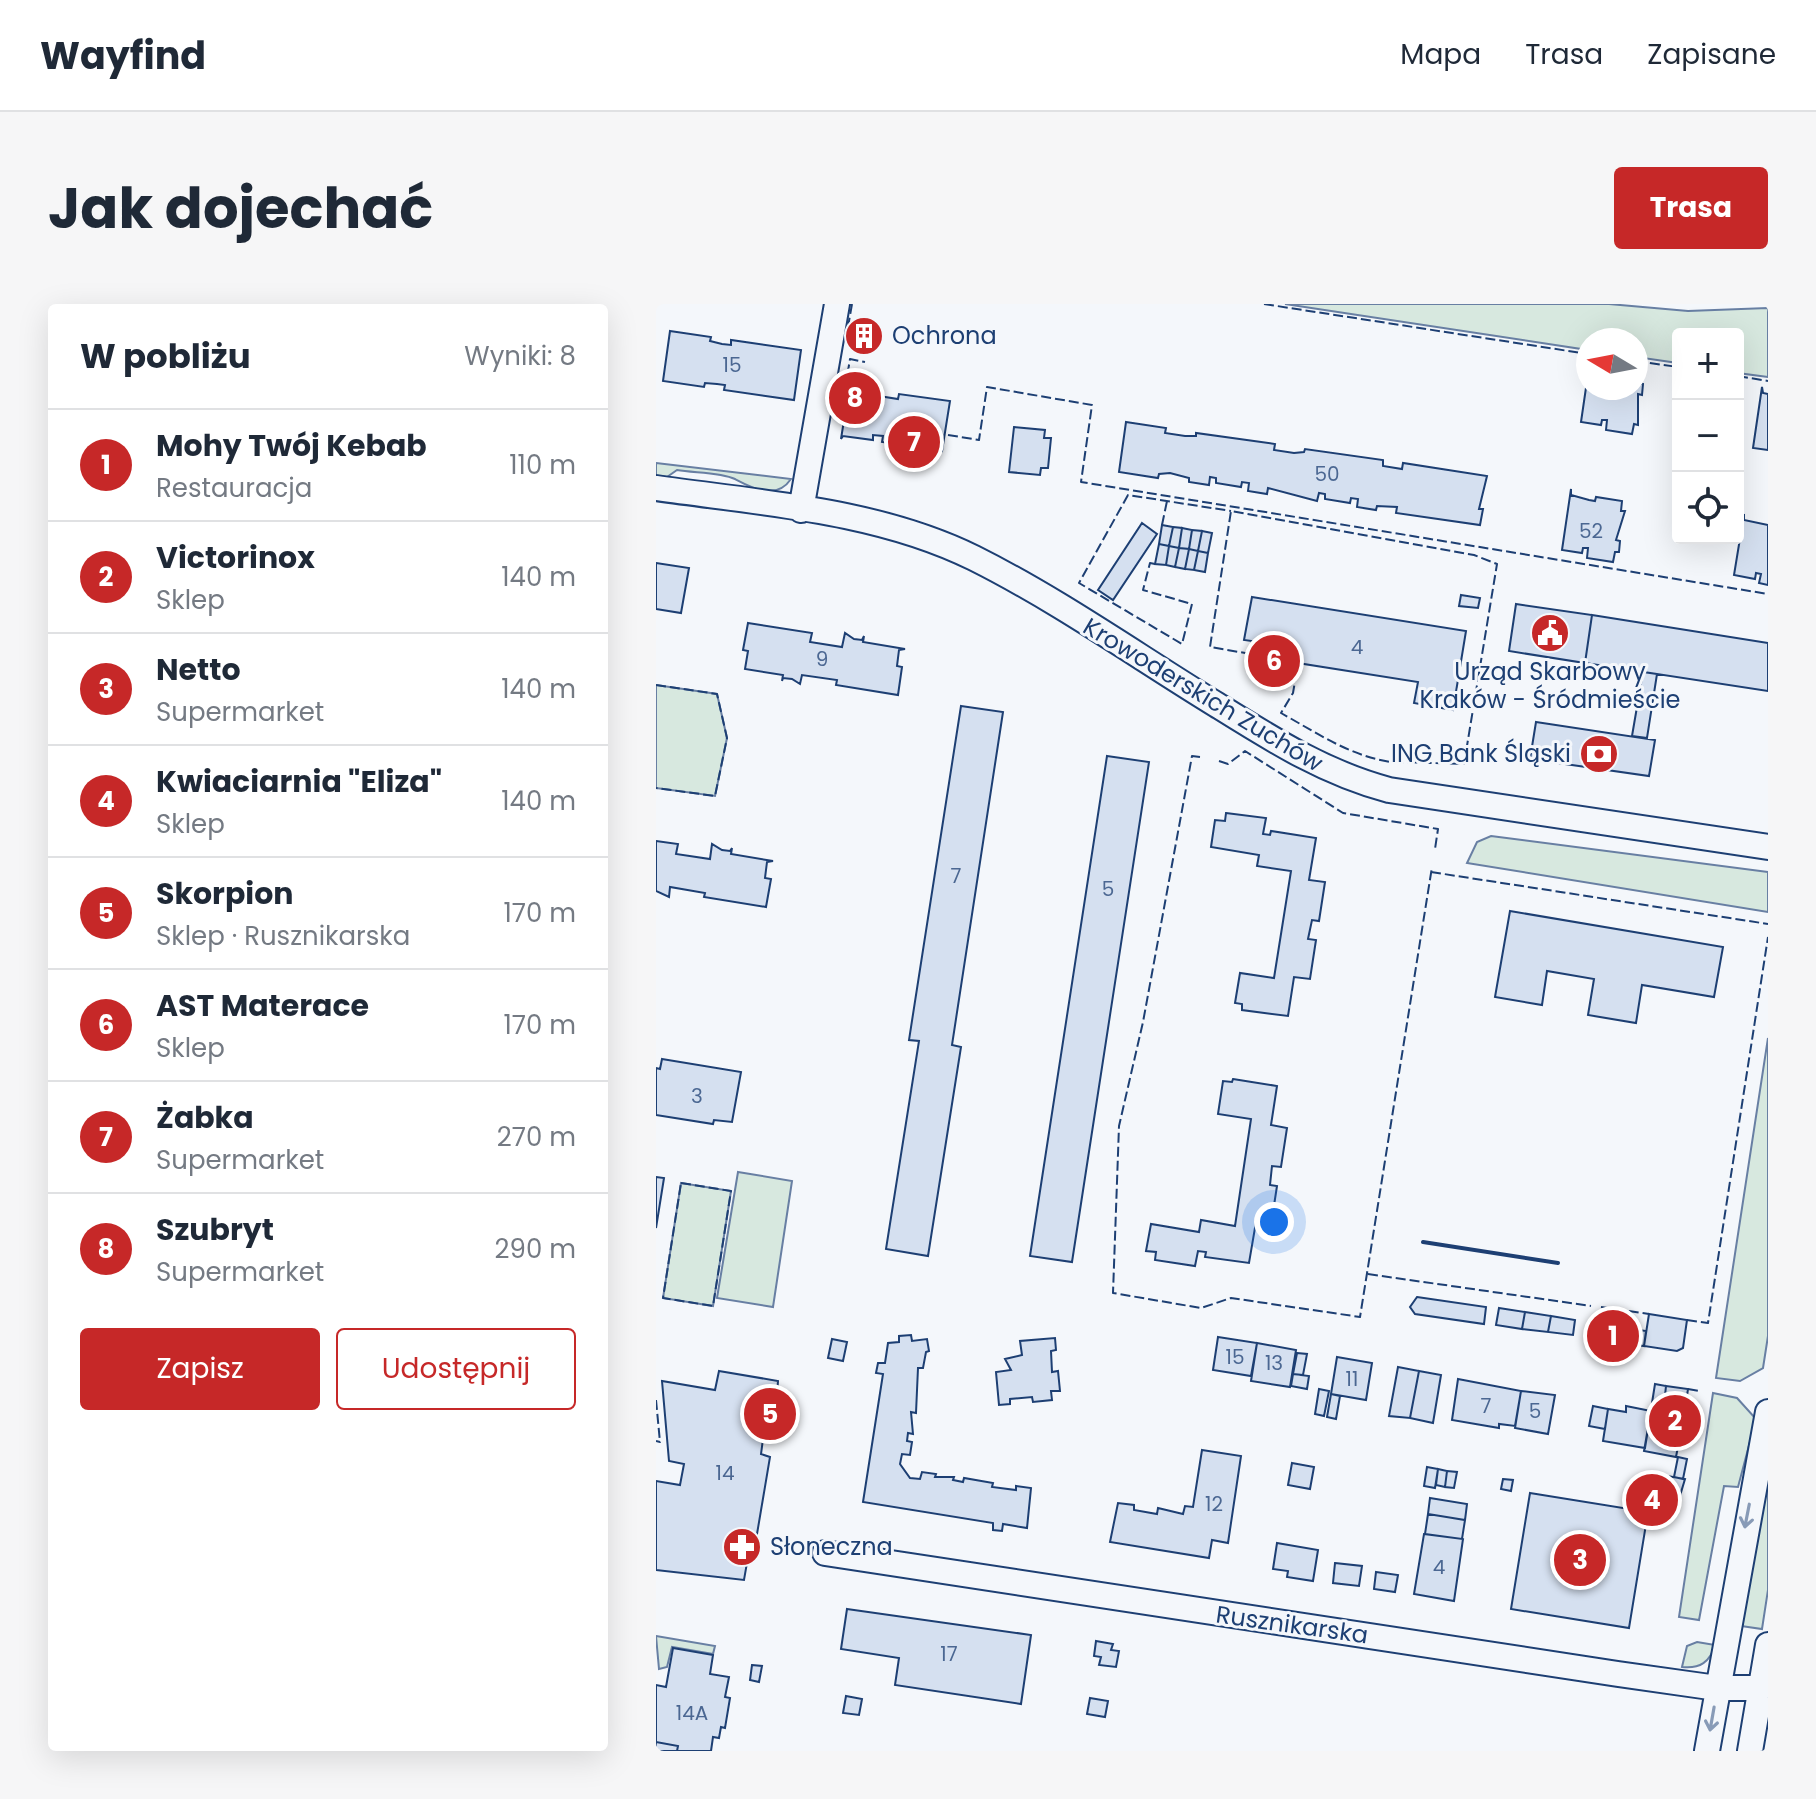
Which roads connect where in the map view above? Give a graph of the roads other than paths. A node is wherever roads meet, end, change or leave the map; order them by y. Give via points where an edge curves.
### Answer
1 (837, 304) edge
2 (656, 488) edge
3 (801, 510) junction
4 (1768, 847) edge
5 (1768, 1412) edge
6 (825, 1553) dead end
7 (1768, 1645) edge
8 (1717, 1688) junction
9 (1760, 1688) junction
10 (1707, 1751) edge
11 (1750, 1751) edge

1 - 3 street
2 - 3 street, Krowoderskich Zuchów
3 - 4 street, Krowoderskich Zuchów via 883,524 974,558 1303,758 1360,782
5 -> 8 street
6 - 8 street, Rusznikarska
7 - 9 street
8 - 9 street, Rusznikarska
8 -> 10 street
9 - 11 street

